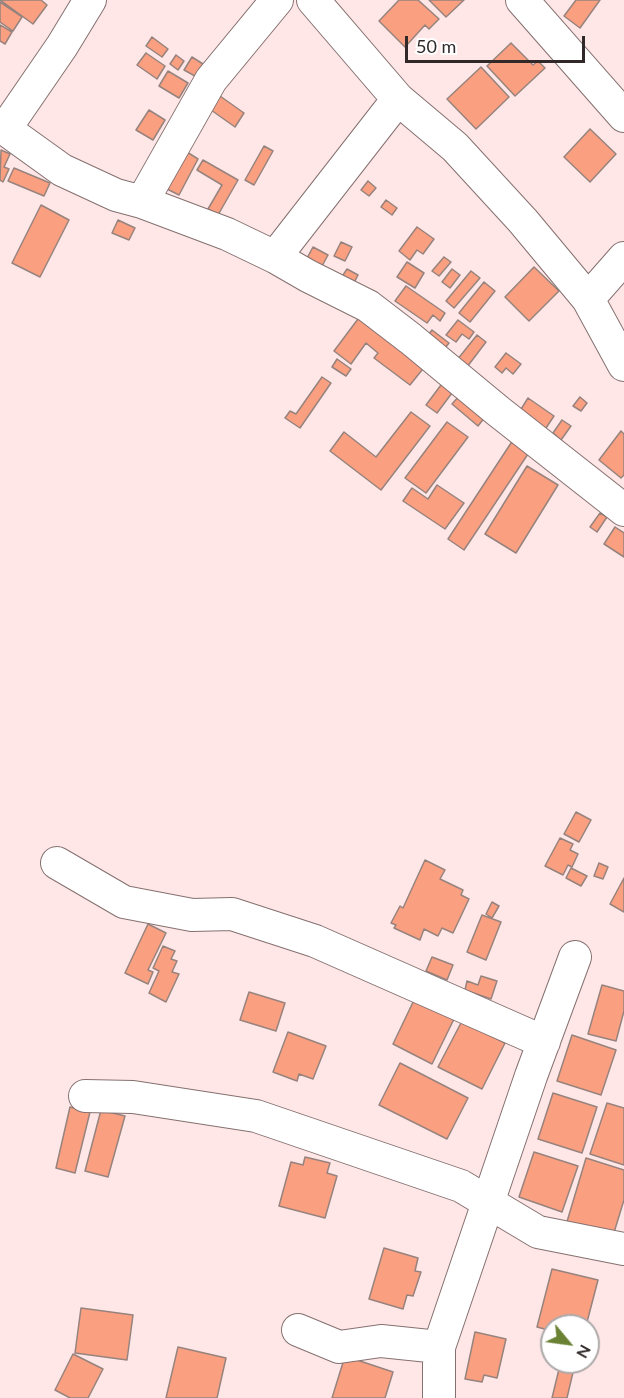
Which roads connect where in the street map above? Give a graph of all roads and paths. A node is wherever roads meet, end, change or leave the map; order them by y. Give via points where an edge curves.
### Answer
1 (90, 0) edge
2 (277, 0) edge
3 (314, 0) edge
4 (522, 0) edge
5 (398, 99) junction
6 (624, 116) edge
7 (2, 126) edge
8 (142, 202) junction
9 (275, 257) junction
10 (624, 258) edge
11 (588, 299) junction
12 (624, 365) edge
13 (624, 510) edge
14 (57, 863) dead end
15 (575, 957) dead end
16 (544, 1042) junction
17 (85, 1096) dead end
18 (488, 1202) junction
19 (624, 1249) edge
20 (298, 1330) dead end
21 (439, 1347) junction
22 (439, 1398) edge

1 - 7 street via 62,46
2 - 8 street via 211,80
3 - 5 street
4 - 6 street
5 - 9 street
5 - 11 street via 454,147
7 - 8 street via 62,170 116,195
8 - 9 street
9 - 13 street via 368,306
10 - 11 street
11 - 12 street
14 - 16 street via 124,902 192,915 232,914 315,941
15 - 16 street
16 - 18 street
17 - 18 street via 133,1097 256,1116 461,1186
18 - 19 street via 538,1232
18 - 21 street
20 - 21 street via 339,1347 381,1341
21 - 22 street

